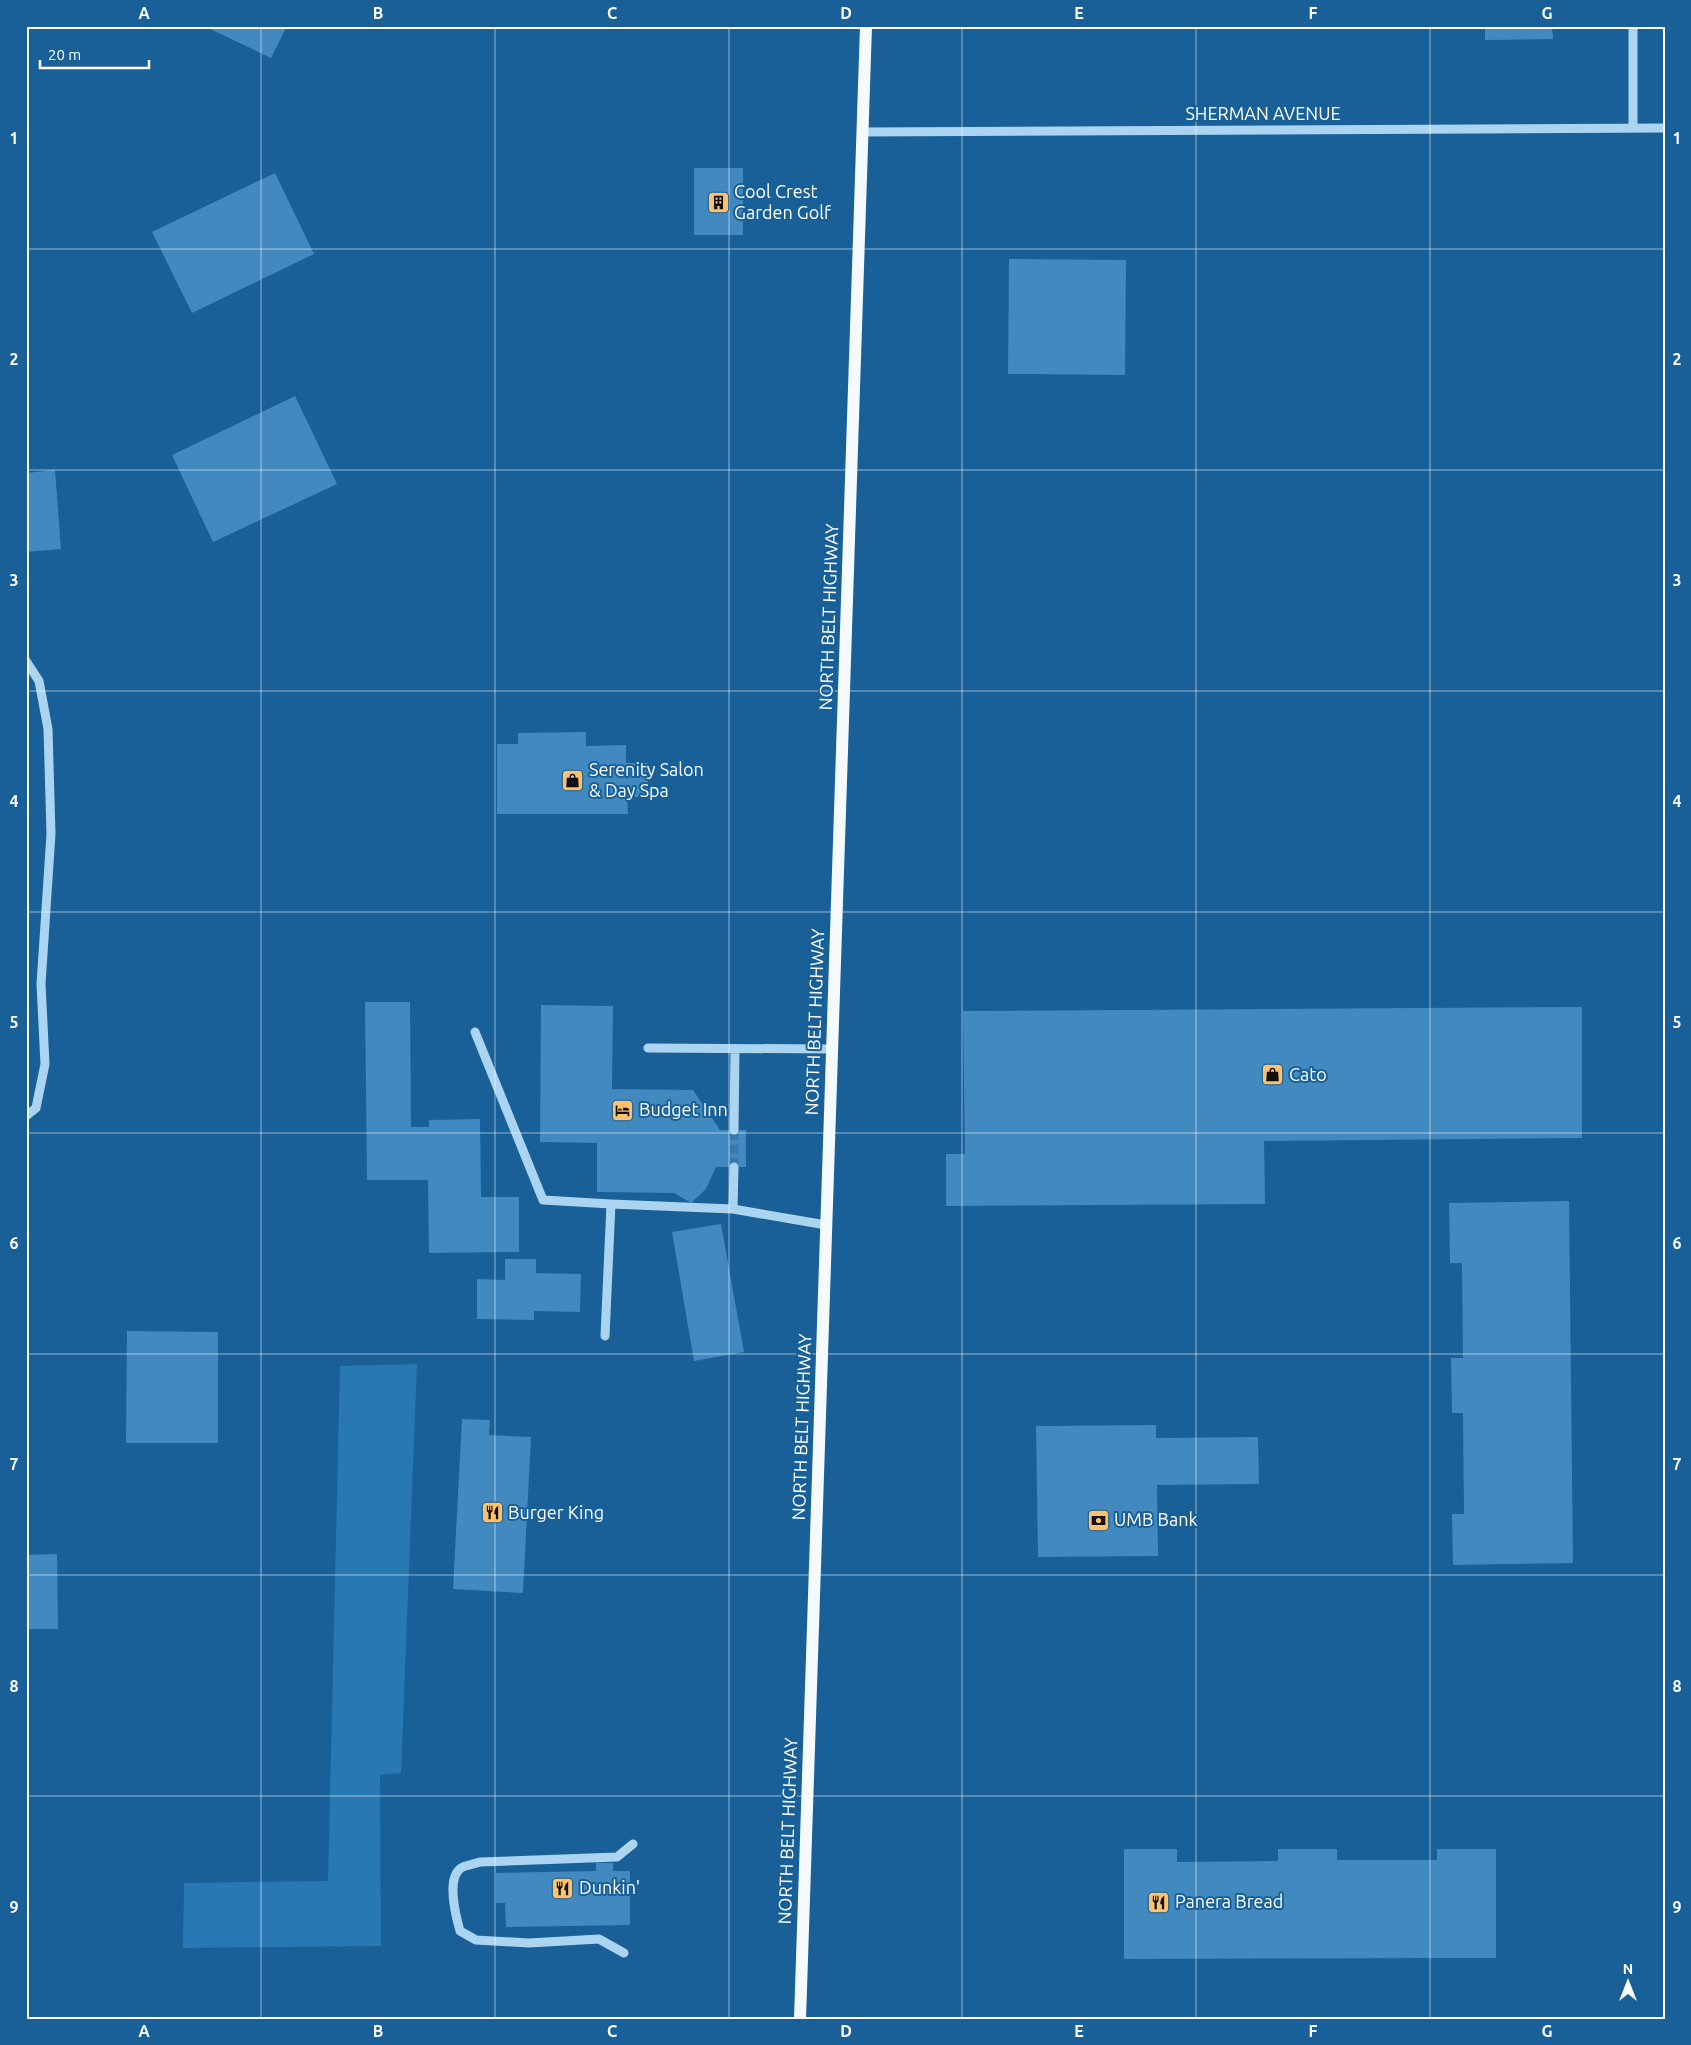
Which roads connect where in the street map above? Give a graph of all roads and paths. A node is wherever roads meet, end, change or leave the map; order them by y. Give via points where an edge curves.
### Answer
1 (866, 26) edge
2 (1633, 26) edge
3 (1634, 128) junction
4 (1665, 128) edge
5 (862, 132) junction
6 (26, 661) edge
7 (475, 1032) dead end
8 (648, 1048) dead end
9 (735, 1049) junction
10 (832, 1049) junction
11 (26, 1116) edge
12 (734, 1130) tunnel mouth
13 (734, 1167) tunnel mouth
14 (611, 1204) junction
15 (732, 1209) junction
16 (826, 1226) junction
17 (605, 1336) dead end
18 (633, 1844) dead end
19 (624, 1953) dead end
20 (800, 2019) edge

1 - 5 main road, NORTH BELT HIGHWAY
2 - 3 street
3 - 4 street, SHERMAN AVENUE
3 - 5 street, SHERMAN AVENUE
5 - 10 main road, NORTH BELT HIGHWAY
6 - 11 street via 39,681 48,729 52,834 41,984 46,1064 36,1108
7 - 14 street via 543,1200
8 - 9 street
9 - 10 street
9 - 12 street
10 - 16 main road, NORTH BELT HIGHWAY
13 - 15 street
14 - 15 street
14 - 17 street
15 - 16 street
16 - 20 main road, NORTH BELT HIGHWAY
18 - 19 street via 618,1857 480,1862 460,1868 454,1878 454,1907 460,1931 476,1940 529,1943 599,1939

